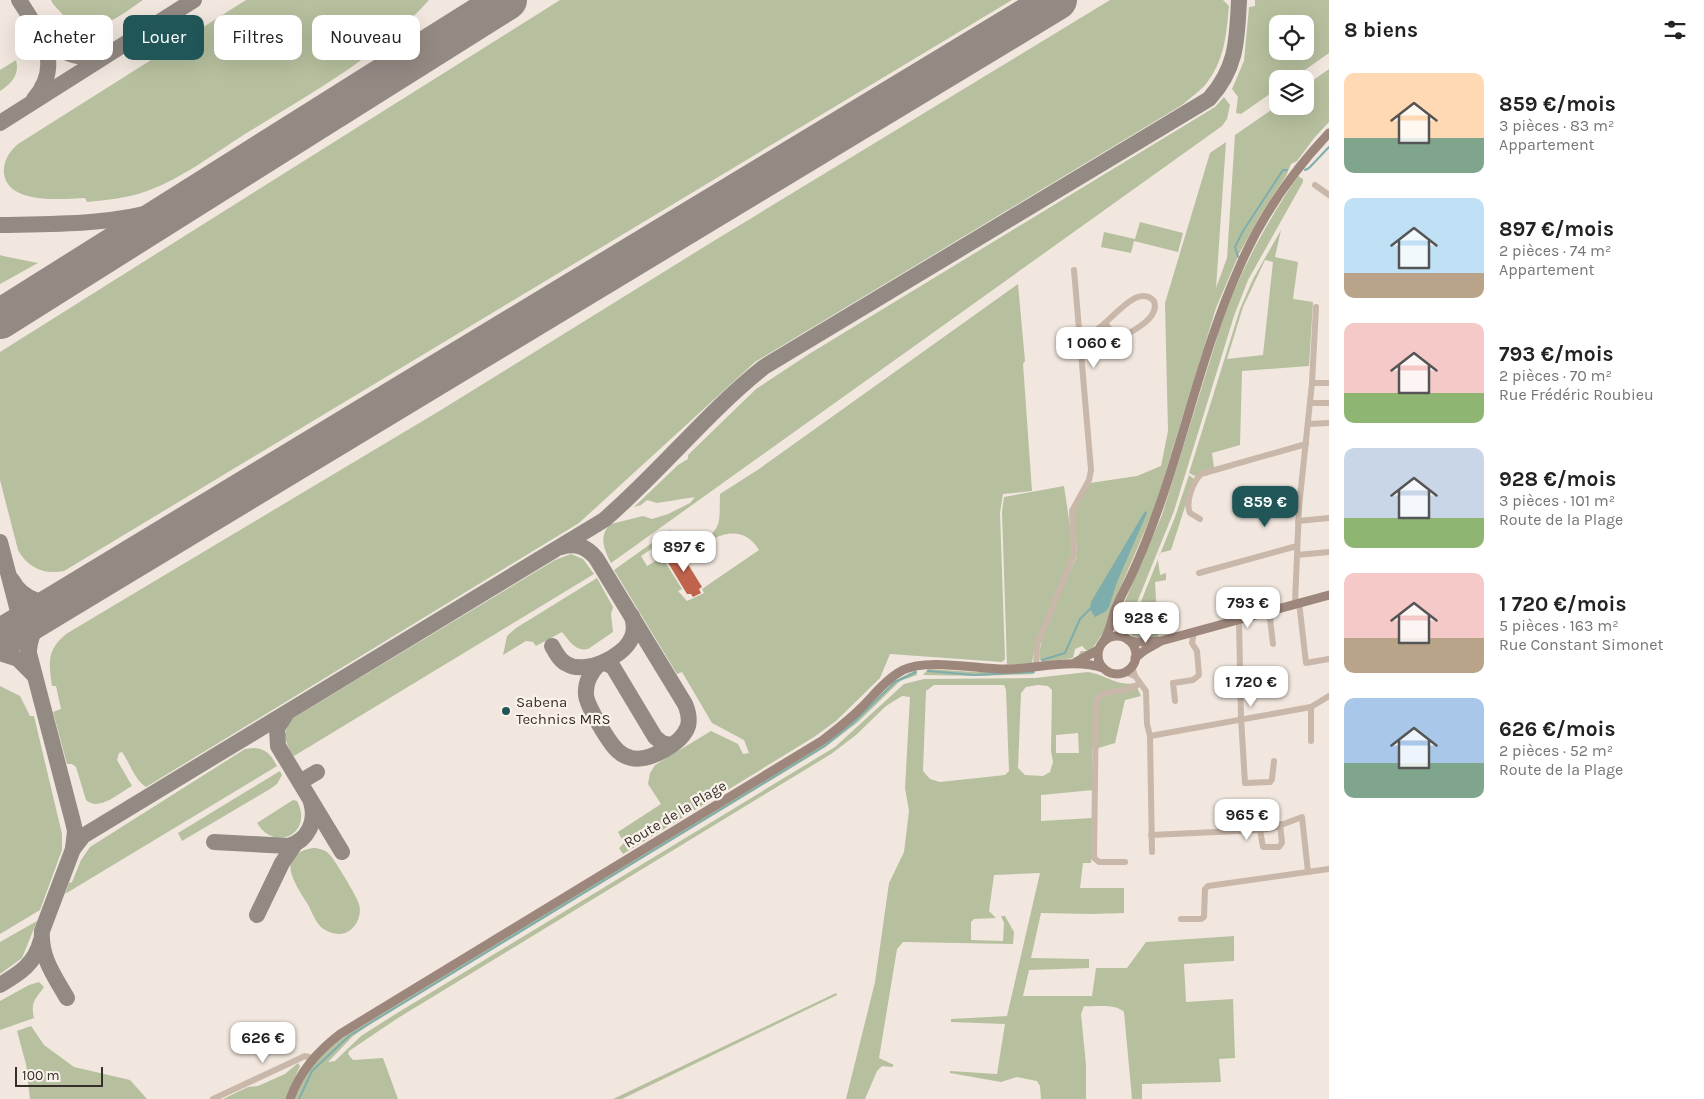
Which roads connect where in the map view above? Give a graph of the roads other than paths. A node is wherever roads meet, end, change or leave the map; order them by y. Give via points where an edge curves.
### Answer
1 (1329, 133) edge
2 (1314, 185) dead end
3 (1329, 195) edge
4 (1074, 270) dead end
5 (1316, 307) dead end
6 (1105, 323) junction
7 (1080, 332) junction
8 (1312, 383) junction
9 (1329, 383) edge
10 (1310, 403) junction
11 (1329, 403) edge
12 (1329, 423) edge
13 (1308, 424) junction
14 (1306, 444) junction
15 (1255, 498) dead end
16 (1299, 507) junction
17 (1329, 518) edge
18 (1200, 520) dead end
19 (1298, 521) junction
20 (1297, 546) junction
21 (1329, 552) edge
22 (1297, 555) junction
23 (1199, 572) dead end
24 (1122, 595) junction
25 (1329, 595) edge
26 (1297, 603) junction
27 (1269, 610) junction
28 (1239, 620) junction
29 (1194, 632) junction
30 (1126, 638) junction
31 (1161, 641) junction
32 (1103, 642) junction
33 (1273, 644) dead end
34 (1098, 650) junction
35 (1329, 659) edge
36 (1134, 662) junction
37 (1068, 664) junction
38 (1036, 668) junction
39 (1103, 668) junction
40 (1124, 672) junction
41 (1135, 676) junction
42 (1140, 684) junction
43 (1329, 696) edge
44 (1175, 701) dead end
45 (1311, 707) junction
46 (1241, 718) junction
47 (1150, 736) junction
48 (1311, 741) dead end
49 (1274, 761) dead end
50 (1280, 824) junction
51 (1260, 830) junction
52 (1152, 835) junction
53 (1152, 852) dead end
54 (1125, 862) dead end
55 (1329, 869) edge
56 (1308, 872) junction
57 (1180, 919) dead end
58 (312, 1058) junction
59 (213, 1099) edge
60 (290, 1099) edge

1 - 24 street via 1280,195 1240,266 1212,340 1161,506
2 - 3 street
4 - 7 street
5 - 8 street
6 - 6 street via 1138,296 1145,295 1154,301 1156,308 1152,316 1121,338 1116,337
6 - 7 street via 1093,332
7 - 38 street via 1092,470 1072,511 1074,554 1037,645
8 - 9 street
8 - 10 street
10 - 11 street
10 - 13 street
12 - 13 street
13 - 14 street
14 - 16 street
14 - 18 street via 1201,474 1195,481 1188,508
15 - 16 street via 1262,518
16 - 19 street
17 - 19 street
19 - 20 street
20 - 22 street
20 - 23 street
21 - 22 street
22 - 26 street
24 - 30 street via 1119,625
24 - 32 street
25 - 26 street
26 - 27 street
26 - 35 street via 1306,663
27 - 28 street
27 - 33 street
28 - 29 street
28 - 46 street
29 - 31 street
29 - 44 street via 1192,643 1197,650 1199,675 1193,680 1173,683
30 - 31 street via 1136,642
30 - 32 street via 1111,636
30 - 36 street via 1134,647
31 - 36 street via 1142,652
32 - 34 street
34 - 37 street, Route de la Plage
34 - 39 street
36 - 40 street
36 - 41 street
37 - 38 street, Route de la Plage
37 - 39 street, Route de la Plage
38 - 58 street, Route de la Plage via 986,669 930,664 901,671 823,740 340,1034
39 - 40 street via 1113,673
40 - 41 street
41 - 42 street
42 - 47 street via 1146,692
42 - 54 street via 1131,690 1102,693 1096,701 1094,858 1098,862
43 - 45 street
45 - 46 street
45 - 48 street
46 - 47 street
46 - 49 street via 1245,783 1270,782
47 - 52 street
50 - 51 street
50 - 51 street via 1282,843 1279,847 1263,847
50 - 56 street via 1302,817
51 - 52 street
52 - 53 street
55 - 56 street
56 - 57 street via 1208,886 1205,889 1204,916 1201,919
58 - 59 street, Route de la Plage via 305,1056
58 - 60 street, Route de la Plage

